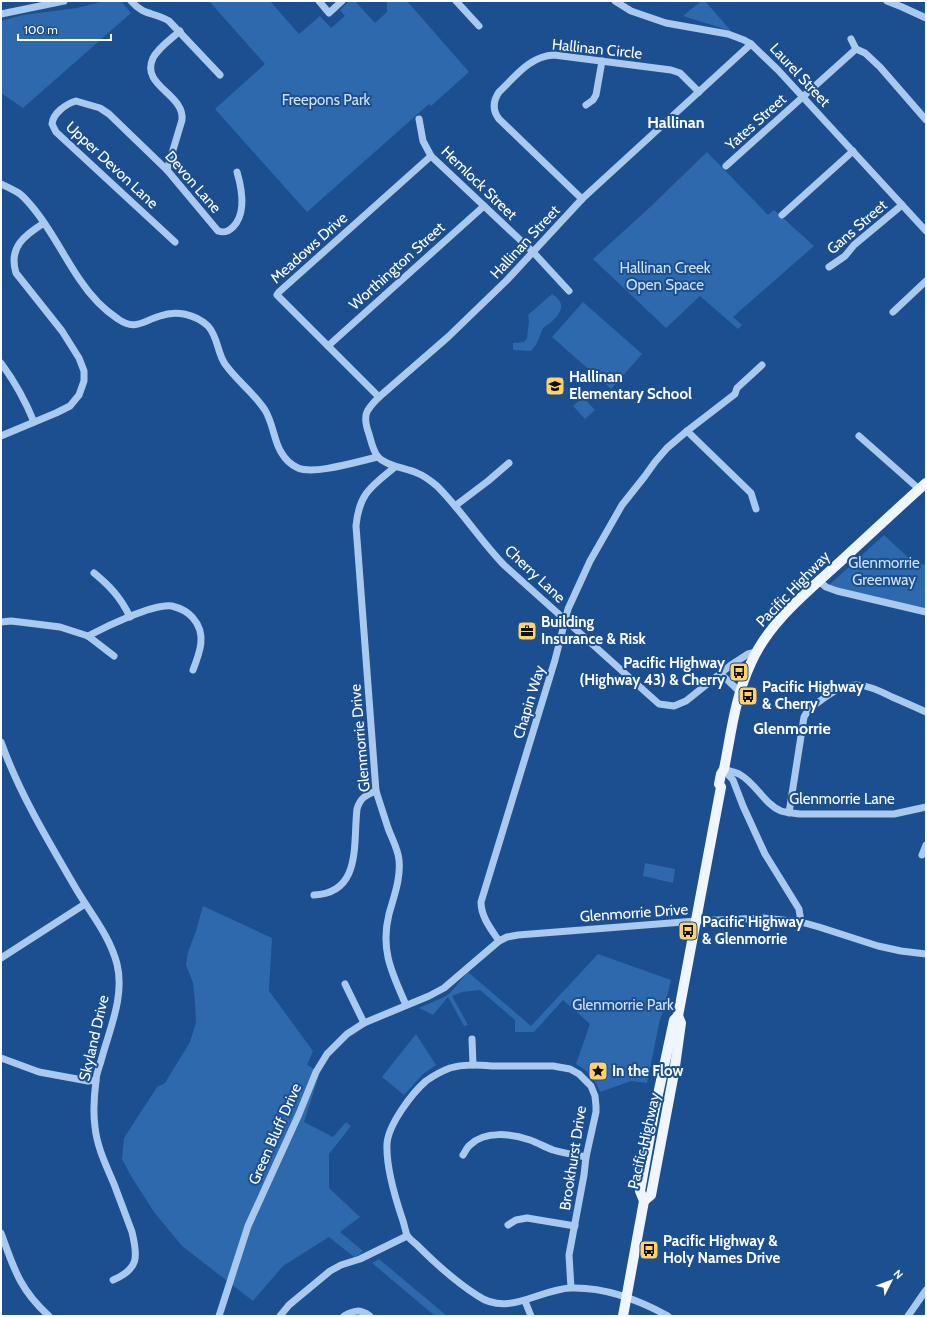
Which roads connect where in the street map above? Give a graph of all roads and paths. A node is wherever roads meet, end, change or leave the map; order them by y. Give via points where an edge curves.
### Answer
1 (64, 1) edge
2 (131, 1) edge
3 (319, 1) edge
4 (342, 1) edge
5 (456, 1) edge
6 (615, 1) edge
7 (887, 1) edge
8 (1, 14) edge
9 (926, 18) edge
10 (478, 26) dead end
11 (180, 31) junction
12 (851, 40) dead end
13 (751, 44) junction
14 (856, 49) junction
15 (602, 61) junction
16 (220, 75) dead end
17 (699, 92) junction
18 (803, 97) junction
19 (90, 104) joint
20 (586, 105) dead end
21 (419, 119) dead end
22 (926, 120) edge
23 (853, 151) junction
24 (431, 156) junction
25 (726, 166) dead end
26 (167, 170) junction
27 (237, 172) dead end
28 (1, 184) edge
29 (582, 200) junction
30 (902, 205) junction
31 (484, 206) junction
32 (782, 215) dead end
33 (44, 222) junction
34 (926, 231) edge
35 (175, 242) dead end
36 (533, 252) junction
37 (828, 267) dead end
38 (926, 282) edge
39 (569, 291) dead end
40 (893, 312) dead end
41 (328, 346) junction
42 (1, 363) edge
43 (762, 365) dead end
44 (379, 397) junction
45 (34, 422) junction
46 (687, 431) junction
47 (1, 436) edge
48 (859, 436) dead end
49 (378, 457) junction
50 (509, 463) dead end
51 (395, 466) junction
52 (923, 486) edge
53 (454, 506) junction
54 (756, 509) dead end
55 (94, 573) dead end
56 (819, 581) junction
57 (926, 612) edge
58 (130, 616) junction
59 (565, 619) junction
60 (1, 622) edge
61 (88, 636) junction
62 (756, 652) junction
63 (114, 656) dead end
64 (193, 670) dead end
65 (721, 674) junction
66 (740, 692) junction
67 (926, 712) edge
68 (1, 742) edge
69 (724, 770) junction
70 (376, 790) junction
71 (926, 807) edge
72 (789, 813) junction
73 (926, 845) edge
74 (922, 855) dead end
75 (314, 895) dead end
76 (85, 904) junction
77 (696, 921) junction
78 (801, 922) junction
79 (499, 941) junction
80 (926, 954) edge
81 (1, 958) edge
82 (345, 984) dead end
83 (406, 1005) junction
84 (364, 1023) junction
85 (472, 1039) dead end
86 (1, 1058) edge
87 (473, 1065) junction
88 (96, 1080) junction
89 (463, 1155) dead end
90 (586, 1157) junction
91 (508, 1225) dead end
92 (575, 1226) junction
93 (1, 1233) edge
94 (408, 1236) junction
95 (113, 1280) dead end
96 (571, 1288) junction
97 (926, 1290) edge
98 (626, 1298) junction
99 (525, 1301) junction
100 (49, 1316) edge
101 (219, 1316) edge
102 (280, 1316) edge
103 (344, 1316) edge
104 (370, 1316) edge
105 (531, 1316) edge
106 (623, 1316) edge
107 (668, 1316) edge
108 (908, 1316) edge

1 - 8 street
2 - 11 street via 142,11 162,16
3 - 4 street via 329,13
5 - 10 street
6 - 13 street, Laurel Street via 631,11 666,23 728,34
7 - 9 street
11 - 16 street
11 - 26 street via 156,53 151,66 155,80 178,104 182,112 182,120
12 - 14 street
13 - 17 street, Hallinan Street
13 - 18 street, Laurel Street
14 - 18 street, Yates Street
14 - 22 street via 866,53 880,67
15 - 17 street, Hallinan Circle via 671,70 680,73
15 - 20 street via 596,95
15 - 29 street, Hallinan Circle via 554,55 539,57 529,63 499,92 494,103 499,119
17 - 29 street, Hallinan Street
18 - 23 street, Laurel Street
18 - 25 street, Yates Street
19 - 26 street, Devon Lane via 109,114
19 - 35 street, Upper Devon Lane via 76,101 70,103 54,116 53,128
21 - 24 street, Hemlock Street via 423,141
23 - 30 street, Laurel Street
23 - 32 street
24 - 31 street, Hemlock Street
24 - 41 street, Meadows Drive via 277,295
26 - 27 street, Devon Lane via 215,229 223,233 234,226 241,213 242,192
28 - 33 street via 21,195
29 - 36 street, Hallinan Street
30 - 34 street, Laurel Street
30 - 37 street, Gans Street
31 - 36 street, Hemlock Street
31 - 41 street, Worthington Street
33 - 45 street via 20,242 14,254 16,273 62,331 79,358 84,375 75,402
33 - 49 street via 80,281 99,303 118,319 138,325 161,315 184,314 198,319 209,328 226,365 265,410 280,451 292,466 316,470
36 - 39 street, Hemlock Street
36 - 44 street, Hallinan Street via 448,337
38 - 40 street
41 - 44 street, Meadows Drive
42 - 45 street via 13,378
43 - 46 street, Chapin Way via 737,388 736,394
44 - 49 street, Hallinan Street via 368,408 365,420
45 - 47 street
46 - 54 street via 751,493
46 - 59 street, Chapin Way via 667,448 622,505 590,561
48 - 52 street
49 - 51 street
50 - 53 street via 488,482
51 - 53 street, Cherry Lane via 425,476
51 - 70 street, Glenmorrie Drive via 365,494 358,508 356,526
52 - 56 main road, Pacific Highway
53 - 59 street, Cherry Lane via 492,553
55 - 58 street via 115,591
56 - 57 street via 837,591
56 - 62 main road, Pacific Highway via 779,620
58 - 61 street
58 - 64 street via 171,606 186,611 200,628 202,640 201,651
59 - 65 street, Cherry Lane via 659,704 680,704
59 - 79 street, Chapin Way via 555,660 481,902 483,915
60 - 61 street via 50,626
61 - 63 street
62 - 65 street, Cherry Lane via 748,654
62 - 66 main road, Pacific Highway
65 - 66 street
66 - 69 main road, Pacific Highway
67 - 72 street via 864,685 838,689 814,704 804,717
68 - 76 street, Skyland Drive via 21,789
69 - 72 street, Glenmorrie Lane via 739,774 773,806
69 - 77 main road, Pacific Highway via 727,775 725,784 721,787
69 - 78 street via 733,780 765,854 799,909
70 - 75 street via 359,802 352,864 347,877 335,890
70 - 83 street, Glenmorrie Drive via 399,860 400,873 387,926 386,941 390,965
71 - 72 street, Glenmorrie Lane via 894,814
73 - 74 street
76 - 81 street
76 - 88 street, Skyland Drive via 110,945 119,975 115,1016
77 - 78 street, Glenmorrie Drive via 753,918
77 - 79 street, Glenmorrie Drive via 518,935 505,937
77 - 98 main road, Pacific Highway via 678,1016 674,1020 654,1113 640,1191 644,1201
78 - 80 street, Glenmorrie Drive via 878,946
79 - 83 street, Glenmorrie Drive via 447,985
82 - 84 street
83 - 84 street, Green Bluff Drive
84 - 101 street, Green Bluff Drive via 334,1045 316,1072 248,1226
85 - 87 street
86 - 88 street via 39,1072 88,1081
87 - 90 street, Brookhurst Drive via 564,1067 579,1074 591,1086 596,1106
87 - 94 street, Brookhurst Drive via 450,1068 427,1081 395,1119 389,1132 388,1159
88 - 95 street, Skyland Drive via 94,1112 98,1143 135,1246 135,1258 130,1270
89 - 90 street via 475,1141 491,1135 514,1135 553,1150
90 - 92 street, Brookhurst Drive
91 - 92 street via 527,1218
92 - 96 street, Brookhurst Drive via 569,1255
93 - 100 street via 16,1274 39,1307
94 - 99 street, Brookhurst Drive via 459,1282 483,1299 501,1304
94 - 102 street via 330,1271 289,1305
96 - 98 street, Brookhurst Drive via 600,1291
96 - 99 street, Brookhurst Drive
97 - 108 street
98 - 106 main road, Pacific Highway
98 - 107 street, Brookhurst Drive via 644,1303
99 - 105 street
103 - 104 street via 358,1310

